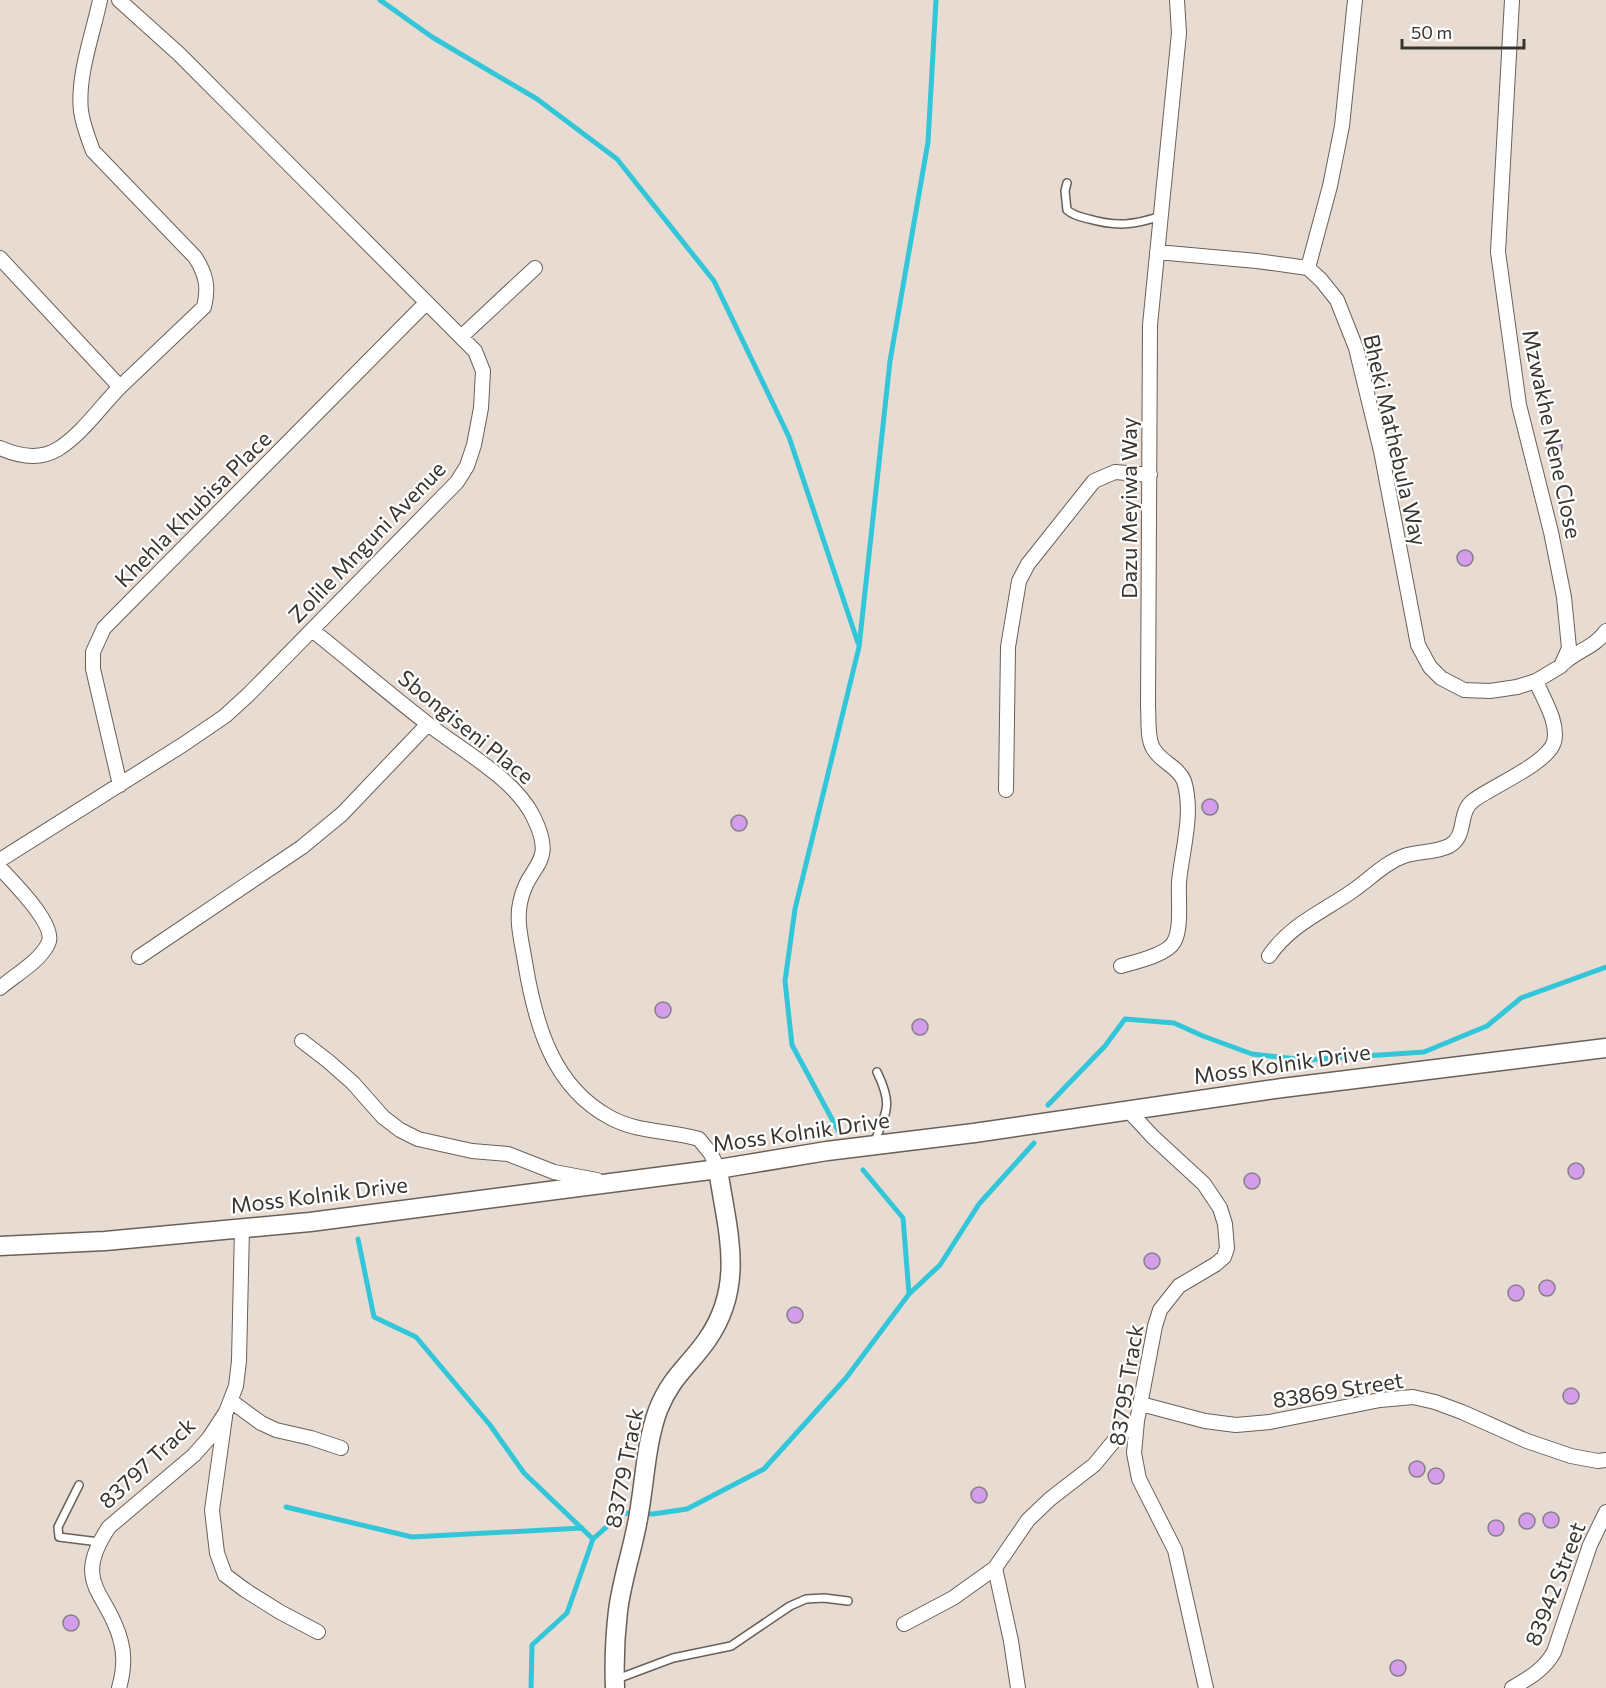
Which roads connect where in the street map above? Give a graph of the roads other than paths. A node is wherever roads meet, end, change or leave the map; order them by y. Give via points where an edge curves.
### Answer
1 (100, 0) edge
2 (119, 0) edge
3 (1177, 0) edge
4 (1355, 0) edge
5 (1512, 0) edge
6 (1067, 183) dead end
7 (1161, 216) junction
8 (1157, 252) junction
9 (0, 258) edge
10 (535, 268) dead end
11 (1308, 268) junction
12 (426, 303) junction
13 (461, 337) junction
14 (120, 387) junction
15 (0, 448) edge
16 (1150, 475) junction
17 (312, 630) junction
18 (1606, 631) edge
19 (1561, 666) junction
20 (1536, 681) junction
21 (428, 724) junction
22 (120, 785) junction
23 (1006, 790) dead end
24 (0, 860) edge
25 (0, 868) edge
26 (1269, 956) dead end
27 (139, 957) dead end
28 (1121, 966) dead end
29 (0, 988) edge
30 (302, 1041) dead end
31 (1606, 1048) edge
32 (877, 1072) dead end
33 (1128, 1110) junction
34 (873, 1145) junction
35 (718, 1169) junction
36 (617, 1182) junction
37 (242, 1228) junction
38 (0, 1246) edge
39 (1141, 1404) junction
40 (229, 1406) junction
41 (1137, 1421) junction
42 (341, 1448) dead end
43 (1606, 1460) edge
44 (79, 1485) dead end
45 (1606, 1512) edge
46 (99, 1542) junction
47 (995, 1568) junction
48 (848, 1601) dead end
49 (904, 1624) dead end
50 (318, 1632) dead end
51 (615, 1684) edge
52 (119, 1688) edge
53 (1018, 1688) edge
54 (1206, 1688) edge
55 (1512, 1688) edge

1 - 14 street via 81,88 84,130 93,151 195,257 207,282 204,307
2 - 12 street, Zolile Mnguni Avenue
3 - 7 street, Dazu Meyiwa Way via 1179,33
4 - 11 street via 1342,126
5 - 19 street, Mzwakhe Nene Close via 1498,252 1519,405 1564,597 1569,648
6 - 7 lane via 1067,210 1078,217 1107,225
7 - 8 street, Dazu Meyiwa Way
8 - 11 street
8 - 16 street, Dazu Meyiwa Way via 1150,325
9 - 14 street
10 - 13 street
11 - 20 street, Bheki Mathebula Way via 1337,300 1356,348 1381,451 1418,645 1430,667 1464,690 1490,691
12 - 13 street, Zolile Mnguni Avenue
12 - 22 street, Khehla Khubisa Place via 104,628 93,652 93,669
13 - 17 street, Zolile Mnguni Avenue via 475,351 483,371 481,408 468,466 457,482
14 - 15 street via 77,434 57,449 34,456
16 - 23 street via 1115,472 1094,481 1019,581 1008,648
16 - 28 street, Dazu Meyiwa Way via 1151,745 1181,776 1187,823 1173,944 1148,958
17 - 21 street, Sbongiseni Place
17 - 22 street, Zolile Mnguni Avenue via 225,716
18 - 19 street
19 - 20 street
20 - 26 street via 1554,725 1553,744 1546,754 1471,802 1459,838 1450,846 1392,861 1293,929
21 - 27 street via 342,814 302,848
21 - 35 street, Sbongiseni Place via 511,786 524,800 543,840 543,855 523,890 519,922 535,1013 561,1073 577,1093 612,1119 647,1131 699,1138
22 - 24 street, Zolile Mnguni Avenue
25 - 29 street via 37,912 50,937 43,951
30 - 36 street via 337,1068 383,1117 418,1139 508,1154 572,1177
31 - 33 main road, Moss Kolnik Drive
32 - 34 lane via 888,1099
33 - 34 main road, Moss Kolnik Drive
33 - 39 street, 83795 Track via 1212,1194 1225,1224 1227,1248 1224,1257 1179,1287 1160,1310
34 - 35 main road, Moss Kolnik Drive
35 - 36 main road, Moss Kolnik Drive
35 - 51 main road, 83779 Track via 731,1257 728,1299 716,1327 673,1380 652,1433 635,1539 618,1610
36 - 37 main road, Moss Kolnik Drive
37 - 38 main road, Moss Kolnik Drive
37 - 40 street, 83797 Track via 239,1361
39 - 41 street, 83795 Track
39 - 43 street, 83869 Street via 1236,1425 1413,1398 1435,1402 1571,1456
40 - 42 street via 276,1430
40 - 46 street, 83797 Track via 194,1455 109,1527
40 - 50 street via 212,1510 217,1553 225,1575
41 - 47 street via 1119,1435 1094,1465 1028,1520
41 - 54 street, 83795 Track via 1134,1453 1139,1479 1175,1550
44 - 46 lane via 57,1532 65,1539
45 - 55 street, 83942 Street via 1590,1545 1554,1652 1532,1677
46 - 52 street, 83797 Track via 92,1575 122,1643
47 - 49 street via 959,1594
47 - 53 street
48 - 51 lane via 807,1599 731,1646 673,1658

